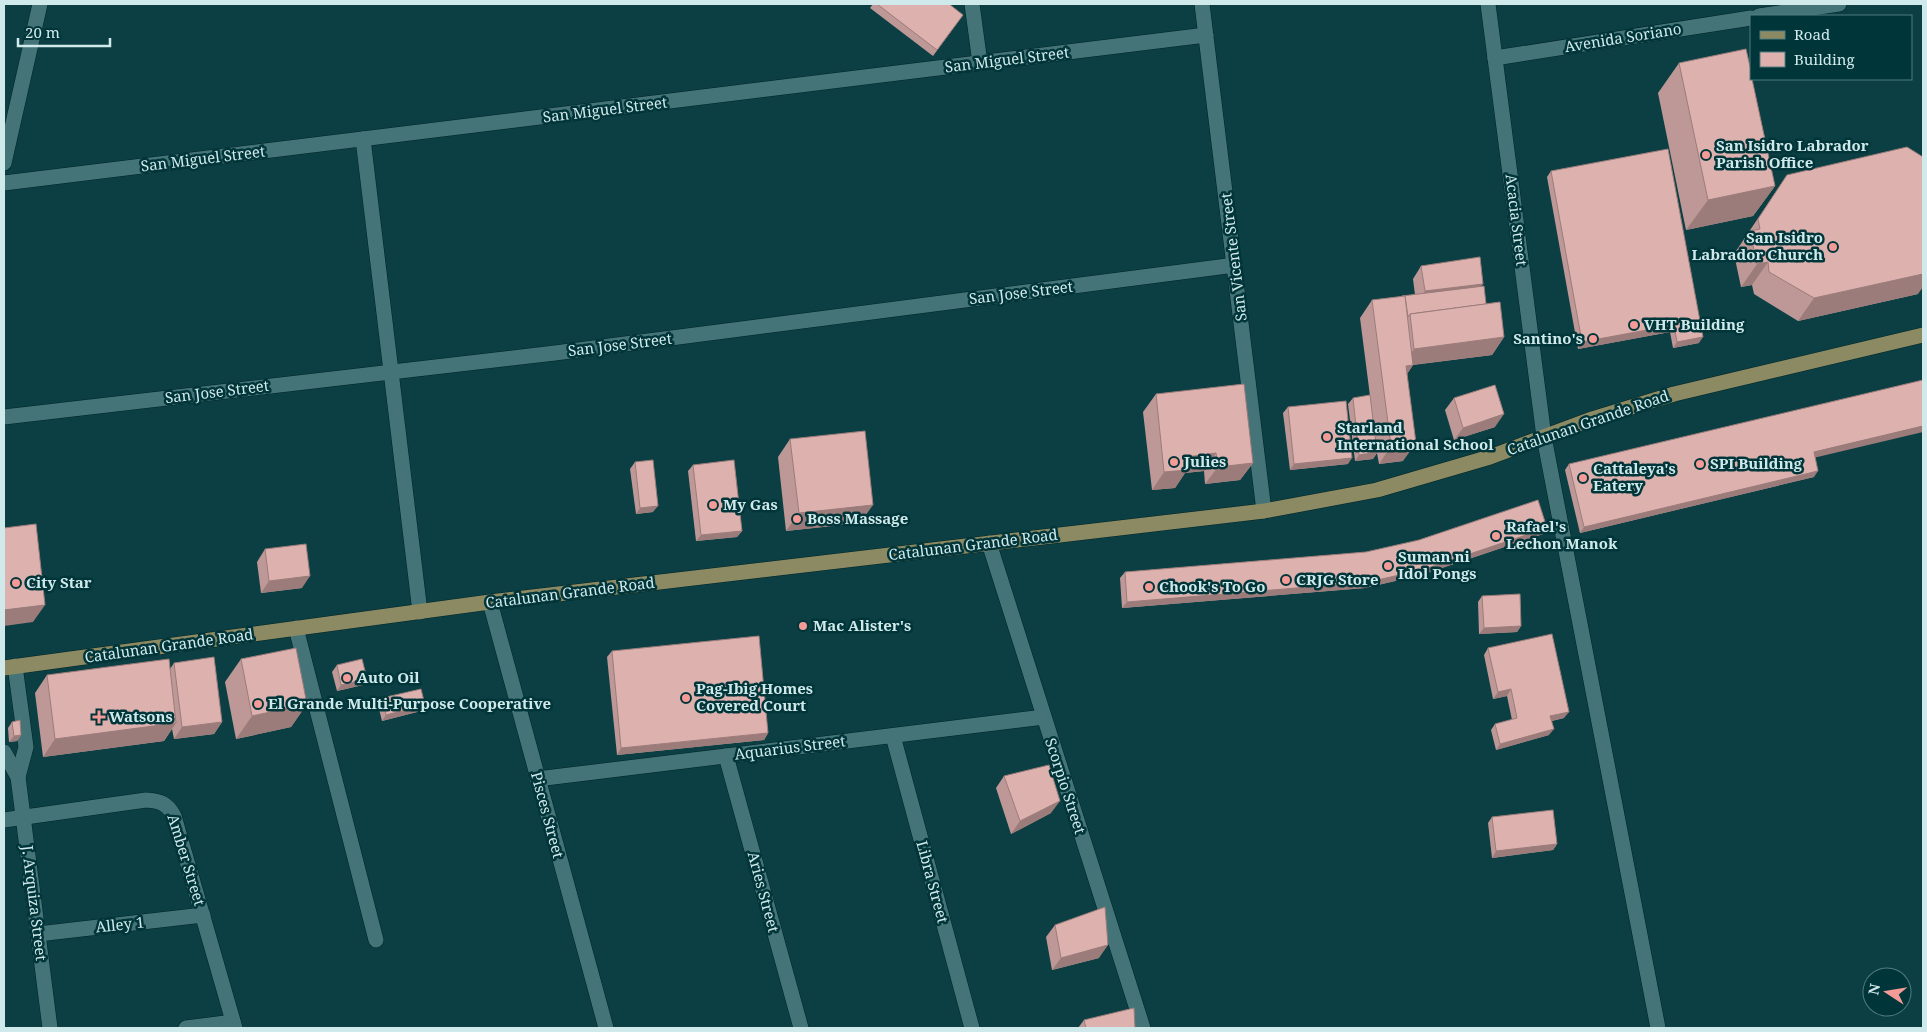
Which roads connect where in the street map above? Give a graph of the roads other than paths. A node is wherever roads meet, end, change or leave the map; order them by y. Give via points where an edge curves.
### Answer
1 (40, 4) edge
2 (972, 4) edge
3 (1202, 4) edge
4 (1488, 4) edge
5 (1840, 4) edge
6 (1767, 11) edge
7 (1750, 18) edge
8 (1206, 36) junction
9 (1495, 58) junction
10 (980, 63) junction
11 (363, 139) junction
12 (4, 163) edge
13 (4, 183) edge
14 (1235, 265) junction
15 (1923, 335) edge
16 (391, 372) junction
17 (4, 417) edge
18 (1544, 437) junction
19 (1264, 511) junction
20 (989, 543) junction
21 (490, 602) junction
22 (420, 612) junction
23 (296, 628) junction
24 (9, 667) edge
25 (1044, 717) junction
26 (893, 736) junction
27 (4, 752) edge
28 (726, 756) junction
29 (18, 777) junction
30 (537, 779) junction
31 (23, 817) junction
32 (4, 820) edge
33 (203, 916) junction
34 (38, 934) junction
35 (376, 940) dead end
36 (234, 1025) edge
37 (50, 1028) edge
38 (186, 1028) edge
39 (606, 1028) edge
40 (801, 1028) edge
41 (972, 1028) edge
42 (1143, 1028) edge
43 (1658, 1028) edge

1 - 12 street
2 - 10 street
3 - 8 street, San Vicente Street
4 - 9 street, Acacia Street
5 - 6 street
7 - 9 street, Avenida Soriano
8 - 10 street, San Miguel Street
8 - 14 street, San Vicente Street
9 - 18 street, Acacia Street
10 - 11 street, San Miguel Street
11 - 13 street, San Miguel Street
11 - 16 street
14 - 16 street, San Jose Street
14 - 19 street, San Vicente Street
15 - 18 main road, Catalunan Grande Road via 1674,394
16 - 17 street, San Jose Street
16 - 22 street
18 - 19 main road, Catalunan Grande Road via 1490,457 1377,490
18 - 43 street, Acacia Street
19 - 20 main road, Catalunan Grande Road
20 - 21 main road, Catalunan Grande Road
20 - 25 street, Scorpio Street
21 - 22 main road, Catalunan Grande Road
21 - 30 street, Pisces Street
22 - 23 main road, Catalunan Grande Road
23 - 24 main road, Catalunan Grande Road
23 - 35 street
24 - 29 street, J. Arquiza Street via 26,747
25 - 26 street, Aquarius Street
25 - 42 street, Scorpio Street
26 - 28 street, Aquarius Street
26 - 41 street, Libra Street
27 - 29 street, J. Arquiza Street
28 - 30 street, Aquarius Street
28 - 40 street, Aries Street
29 - 31 street, J. Arquiza Street
30 - 39 street, Pisces Street
31 - 32 street
31 - 33 street, Amber Street via 146,800 168,806 174,816
31 - 34 street, J. Arquiza Street
33 - 34 street, Alley 1
33 - 36 street, Amber Street
34 - 37 street, J. Arquiza Street
36 - 38 street

